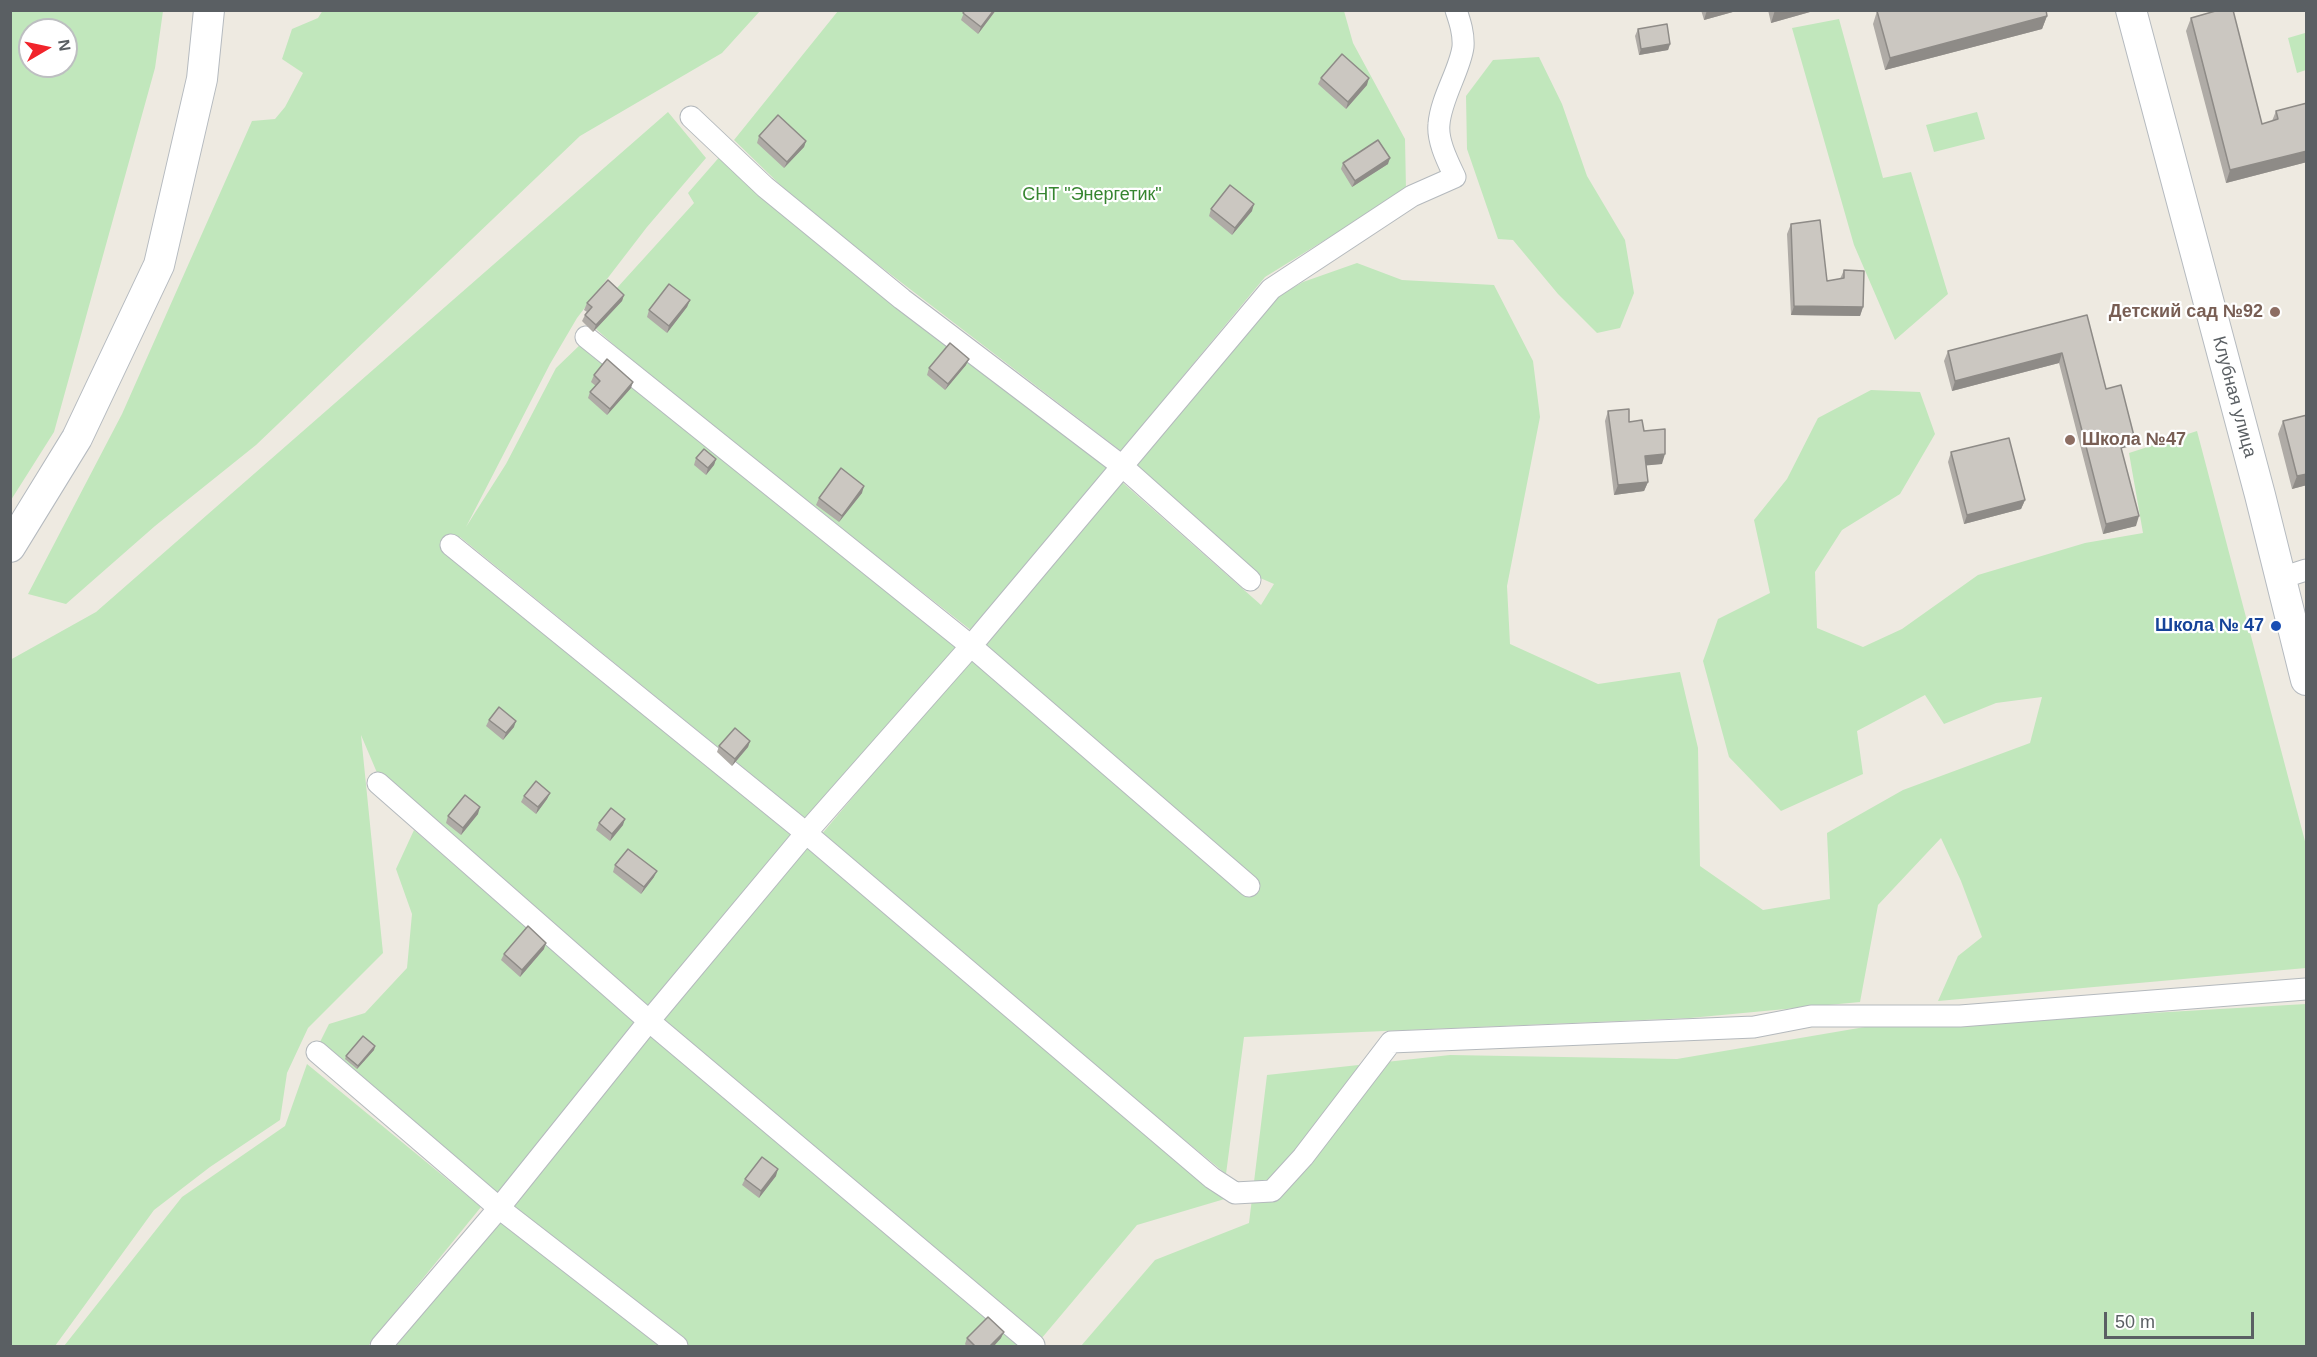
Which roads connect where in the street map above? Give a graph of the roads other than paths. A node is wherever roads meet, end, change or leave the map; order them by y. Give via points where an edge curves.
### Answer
1 (209, 10) edge
2 (1456, 10) edge
3 (2131, 10) edge
4 (691, 117) dead end
5 (586, 337) dead end
6 (1122, 466) junction
7 (451, 545) dead end
8 (10, 547) edge
9 (2294, 574) edge
10 (1250, 580) dead end
11 (970, 646) junction
12 (2307, 680) edge
13 (378, 783) dead end
14 (806, 833) junction
15 (1249, 886) dead end
16 (2307, 989) edge
17 (649, 1021) junction
18 (317, 1052) dead end
19 (499, 1208) junction
20 (1034, 1345) edge
21 (381, 1347) edge
22 (677, 1347) edge

1 - 8 street via 202,79 159,265 77,438
2 - 6 street via 1463,48 1438,125 1455,177 1412,196 1270,288
3 - 9 street, Клубная улица
4 - 6 street via 765,187 902,299
5 - 11 street
6 - 10 street
6 - 11 street
7 - 14 street
9 - 12 street, Клубная улица
11 - 14 street
11 - 15 street
13 - 17 street
14 - 16 street via 1212,1178 1235,1193 1272,1191 1303,1157 1391,1042 1754,1027 1811,1016 1960,1016
14 - 17 street
17 - 19 street
17 - 20 street
18 - 19 street
19 - 21 street
19 - 22 street

